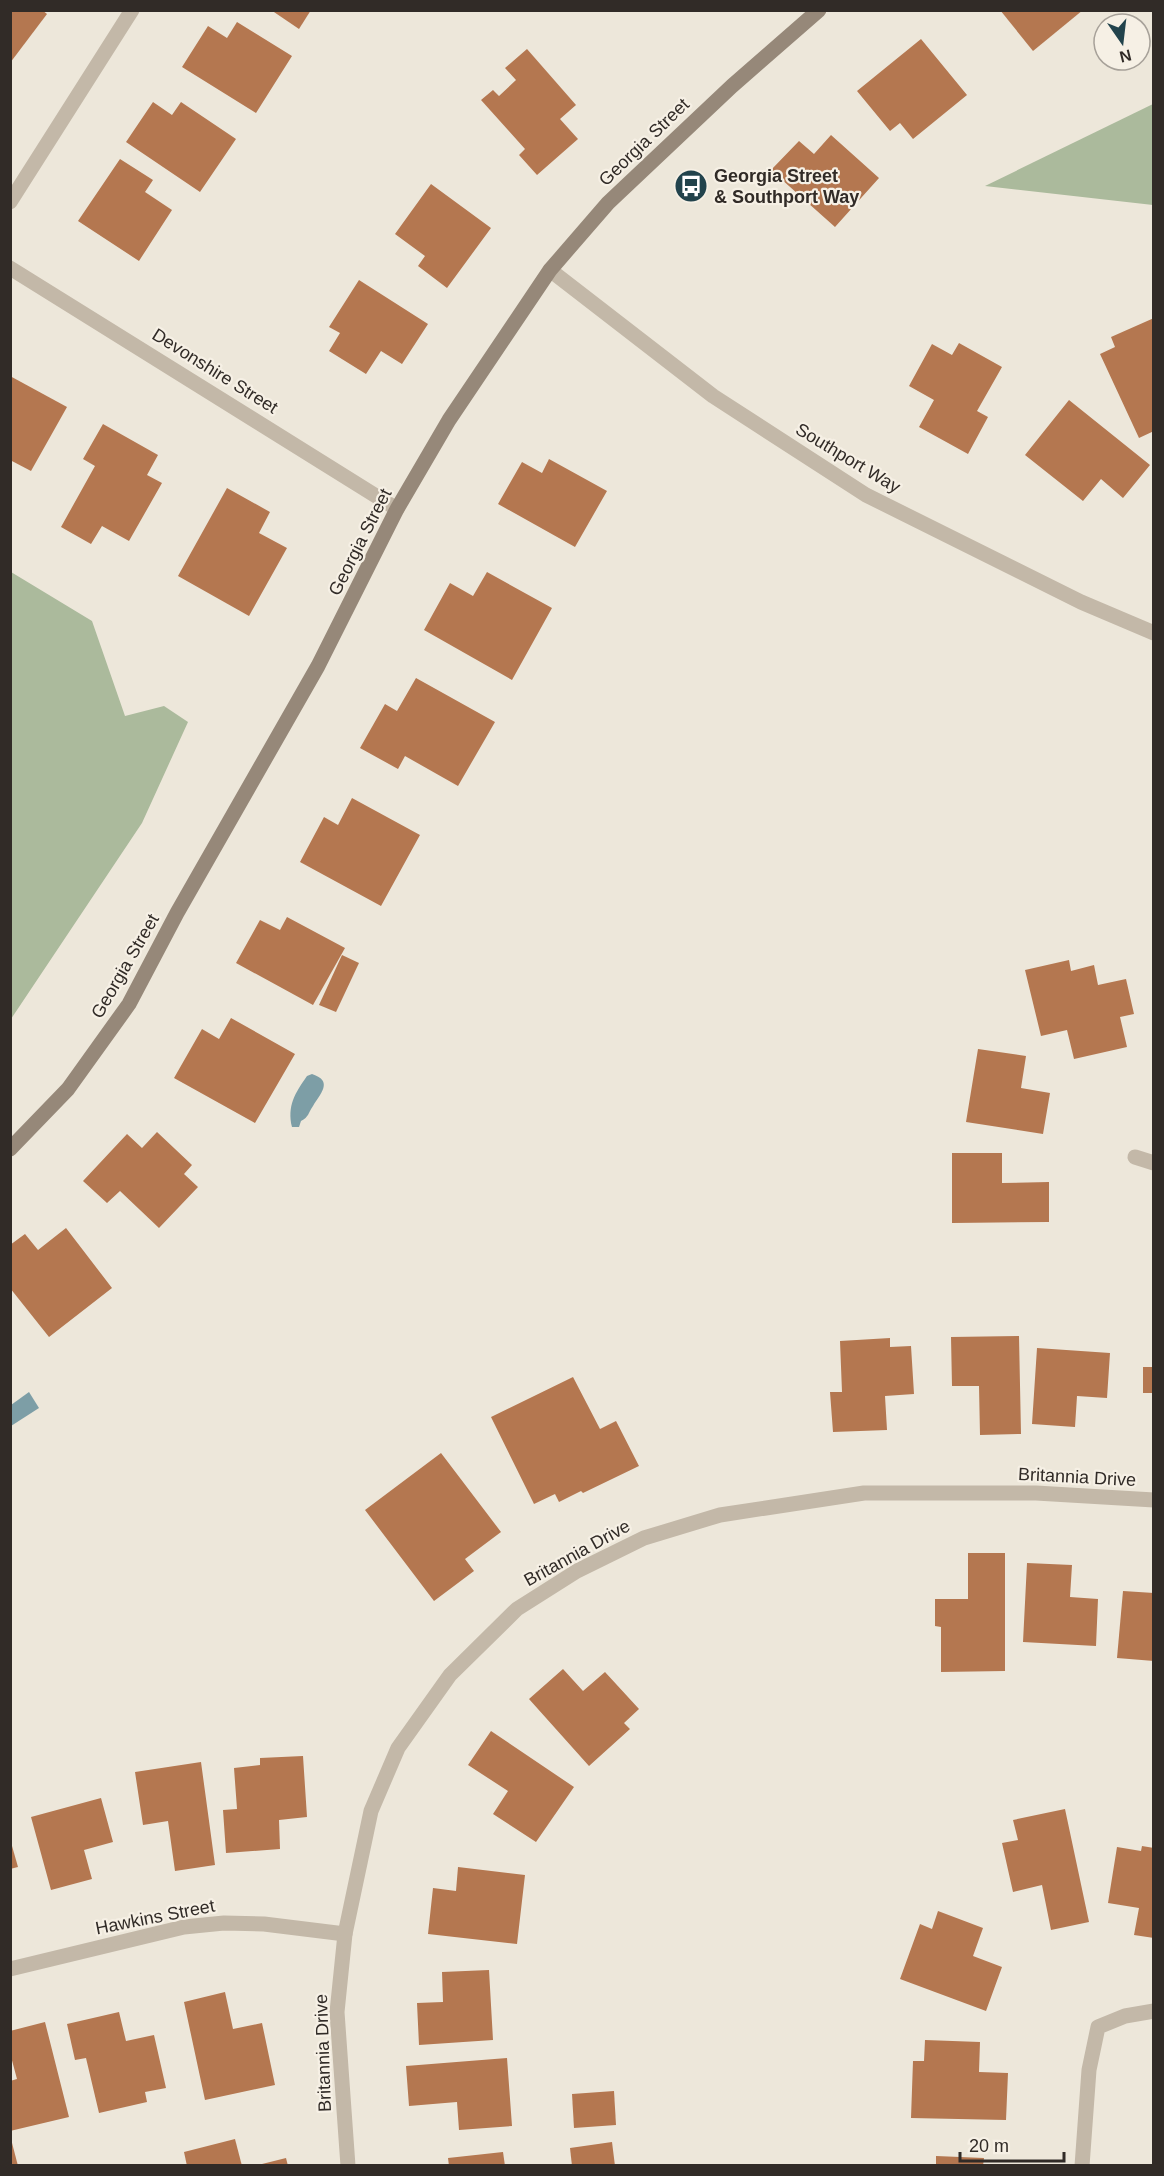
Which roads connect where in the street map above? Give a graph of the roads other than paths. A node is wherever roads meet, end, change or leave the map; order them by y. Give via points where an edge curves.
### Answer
1 (132, 10) edge
2 (819, 10) edge
3 (10, 202) edge
4 (10, 268) edge
5 (550, 270) junction
6 (398, 509) junction
7 (1154, 633) edge
8 (10, 1149) edge
9 (1135, 1157) dead end
10 (1154, 1163) edge
11 (1154, 1500) edge
12 (345, 1934) junction
13 (10, 1969) edge
14 (1154, 2011) edge
15 (348, 2166) edge
16 (1083, 2166) edge

1 - 3 street
2 - 5 street, Georgia Street via 617,195
4 - 6 street, Devonshire Street
5 - 6 street, Georgia Street via 449,420
5 - 7 street, Southport Way via 713,396 866,495 1082,602
6 - 8 street, Georgia Street via 318,666 129,1004 68,1089
9 - 10 street
11 - 12 street, Britannia Drive via 1036,1493 864,1493 720,1515 644,1538 577,1571 517,1609 450,1675 398,1748 371,1811
12 - 13 street, Hawkins Street via 264,1924 184,1927
12 - 15 street, Britannia Drive via 337,2012
14 - 16 street via 1125,2016 1098,2027 1089,2070

